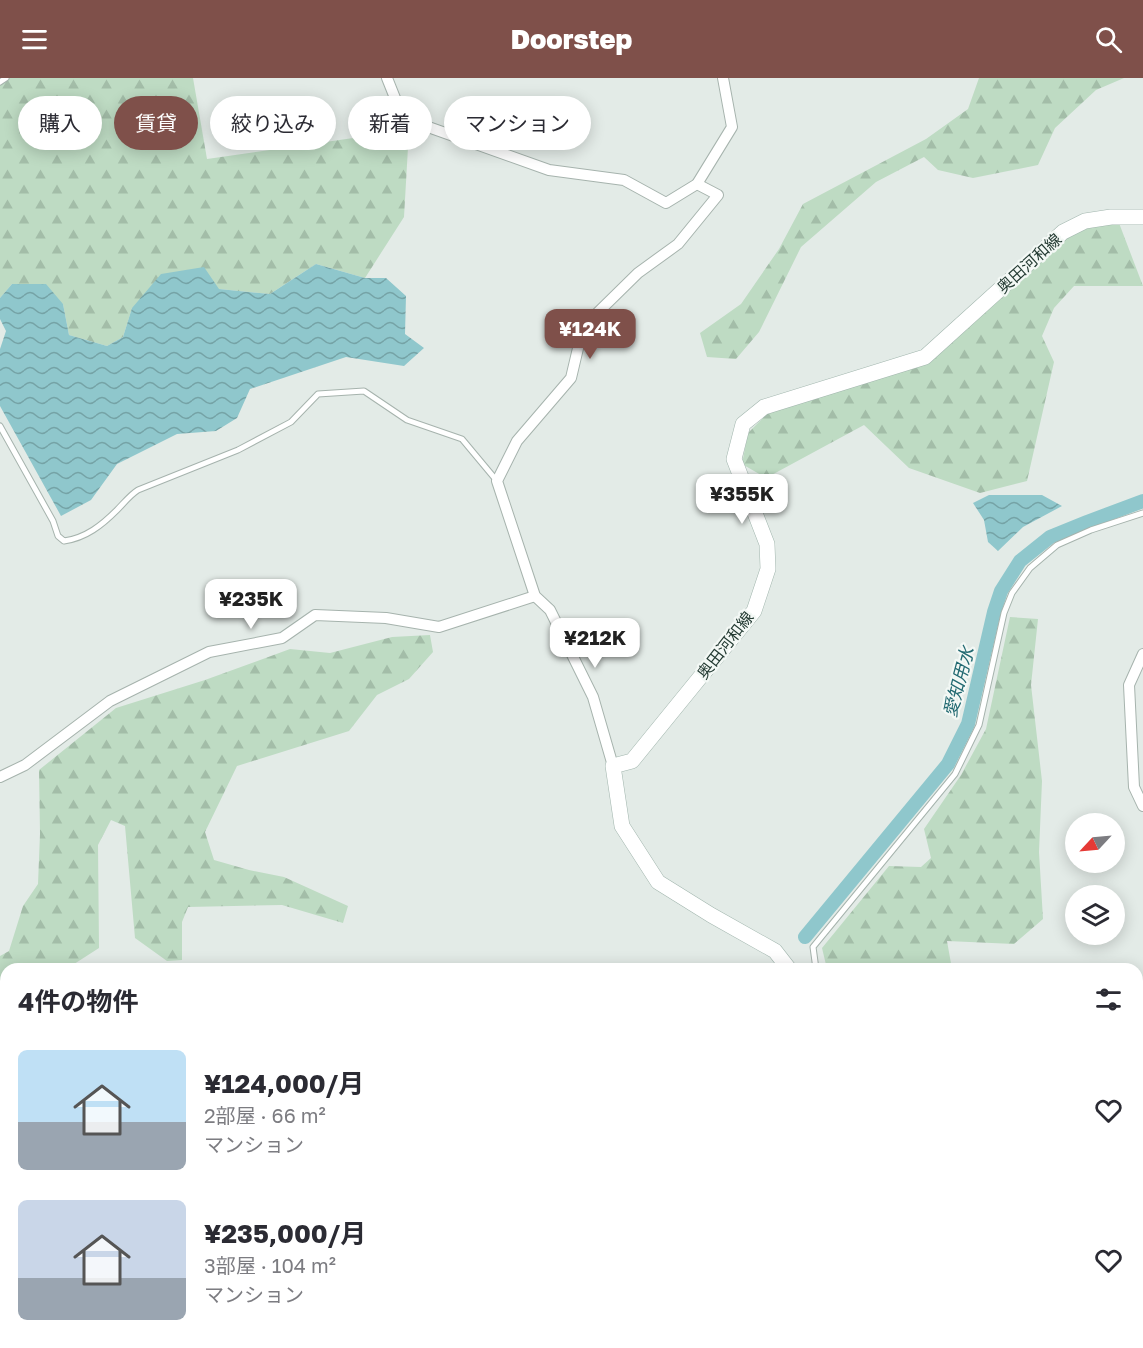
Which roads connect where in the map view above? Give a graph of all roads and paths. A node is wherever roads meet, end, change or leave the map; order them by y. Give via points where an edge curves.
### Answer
1 (6, 78) edge
2 (387, 78) edge
3 (723, 78) edge
4 (0, 82) edge
5 (697, 184) junction
6 (1143, 218) edge
7 (0, 426) edge
8 (496, 481) junction
9 (1143, 513) edge
10 (535, 596) junction
11 (1143, 654) edge
12 (613, 766) junction
13 (0, 777) edge
14 (1143, 806) edge
15 (784, 963) edge
16 (815, 963) edge

1 - 4 lane
2 - 5 street via 403,118 549,170 624,180 666,203
3 - 5 street via 732,127
5 - 8 street via 718,195 678,244 638,273 583,327 571,378 517,441
6 - 12 main road, 奥田河和線 via 1085,221 1063,232 925,357 764,407 743,424 734,459 767,544 768,569 754,611 632,761
7 - 8 lane via 64,541 102,525 138,490 238,450 291,422 318,394 364,391 407,420 462,440
8 - 10 street
9 - 16 lane via 1057,545 1030,568 1012,593 1004,613 979,725 955,774 813,947
10 - 12 street via 550,610 593,697
10 - 13 street via 438,627 386,618 315,615 282,638 209,652 110,700 25,765
11 - 14 street via 1129,685 1134,787
12 - 15 main road via 622,826 658,882 775,951

